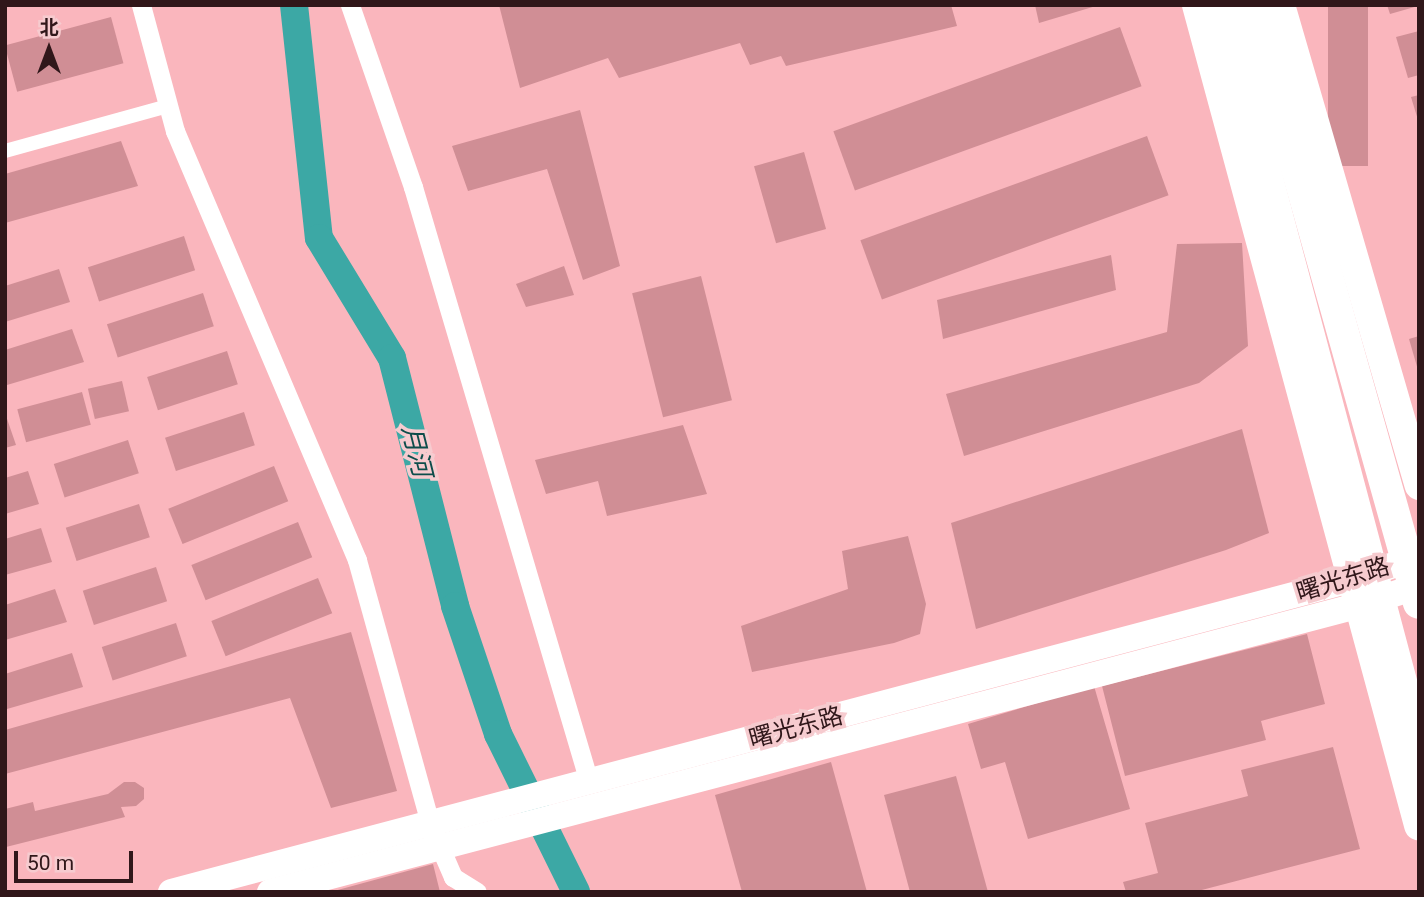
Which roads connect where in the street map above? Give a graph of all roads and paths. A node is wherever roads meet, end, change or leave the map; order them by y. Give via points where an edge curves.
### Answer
1 (141, 5) edge
2 (350, 5) edge
3 (1197, 5) edge
4 (1221, 5) edge
5 (1251, 5) edge
6 (1280, 5) edge
7 (168, 106) junction
8 (5, 151) edge
9 (1419, 485) edge
10 (1419, 556) edge
11 (1419, 586) edge
12 (1357, 592) junction
13 (1419, 603) edge
14 (1419, 750) edge
15 (589, 782) junction
16 (565, 802) junction
17 (430, 824) junction
18 (477, 825) junction
19 (1419, 825) edge
20 (441, 848) junction
21 (171, 892) edge
22 (270, 892) edge
23 (477, 892) edge

1 - 7 street
2 - 15 street via 413,187
3 - 12 main road
4 - 14 highway
5 - 13 highway
6 - 9 main road
7 - 8 street
7 - 17 street via 356,560
10 - 12 main road, 曙光东路
11 - 12 main road, 曙光东路
12 - 15 main road, 曙光东路
12 - 16 main road, 曙光东路
12 - 19 main road
15 - 16 main road, 曙光东路
16 - 18 main road, 曙光东路
17 - 18 main road, 曙光东路
17 - 20 street
17 - 21 main road, 曙光东路
18 - 20 main road, 曙光东路
20 - 22 main road, 曙光东路
20 - 23 street via 453,877

